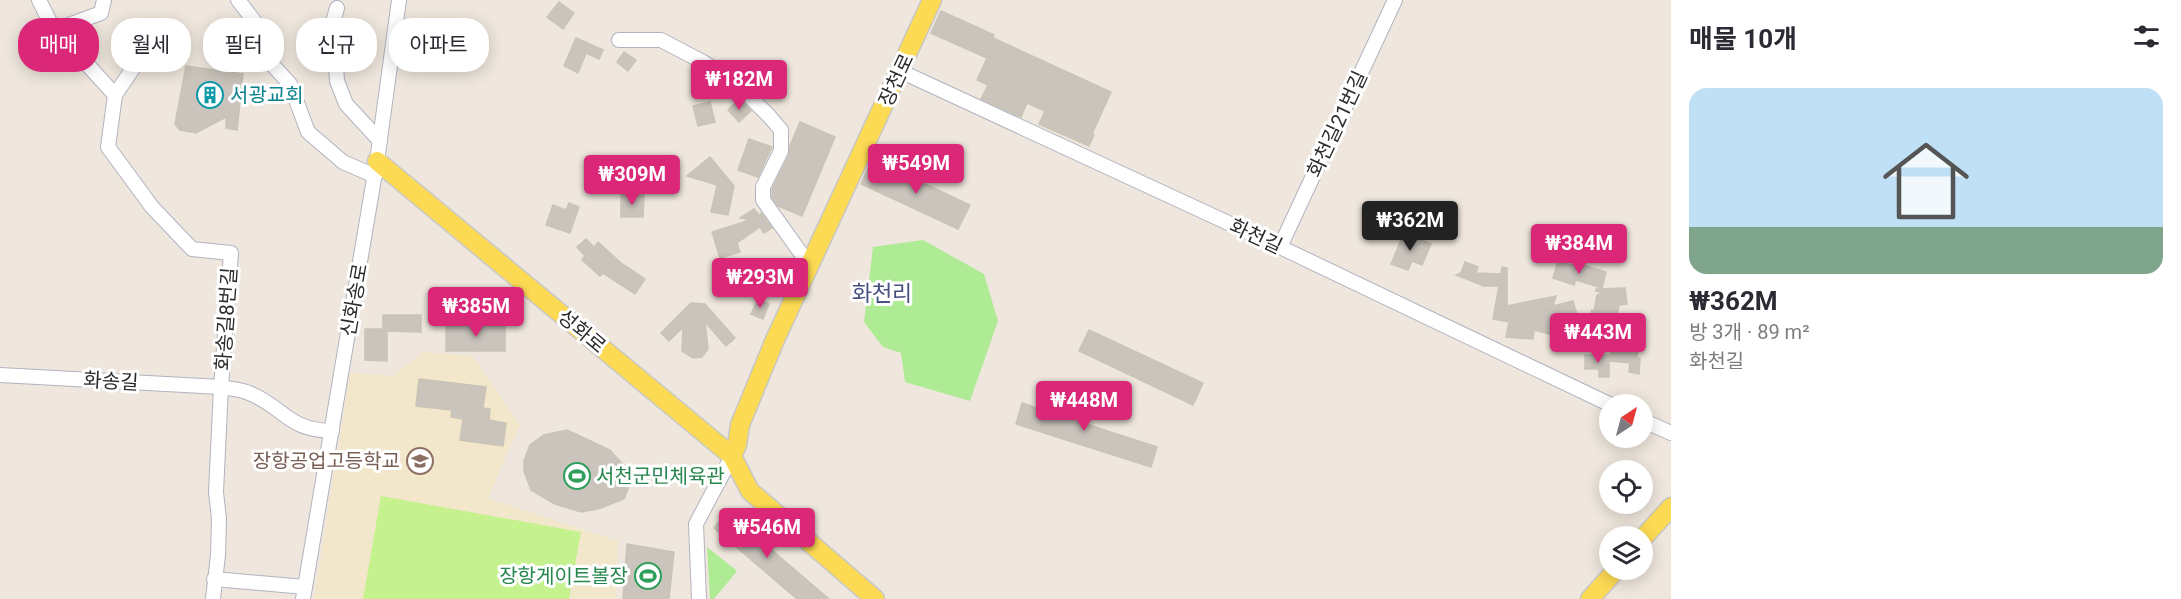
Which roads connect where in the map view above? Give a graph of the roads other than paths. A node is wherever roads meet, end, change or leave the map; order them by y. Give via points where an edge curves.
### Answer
1 (39, 0) edge
2 (104, 0) edge
3 (238, 0) edge
4 (399, 0) edge
5 (932, 0) edge
6 (1395, 0) edge
7 (337, 8) dead end
8 (48, 18) edge
9 (87, 18) edge
10 (619, 40) dead end
11 (900, 71) junction
12 (95, 72) edge
13 (130, 72) edge
14 (115, 94) junction
15 (380, 141) junction
16 (376, 168) junction
17 (1280, 247) junction
18 (810, 266) junction
19 (0, 375) edge
20 (222, 387) junction
21 (1599, 399) edge
22 (1653, 425) edge
23 (332, 431) junction
24 (1671, 433) edge
25 (732, 456) junction
26 (1671, 507) edge
27 (1653, 527) edge
28 (214, 579) junction
29 (1607, 580) edge
30 (304, 593) edge
31 (213, 599) edge
32 (699, 599) edge
33 (875, 599) edge
34 (1590, 599) edge

1 - 8 street
2 - 9 street via 100,13
3 - 16 street via 261,30 266,57 290,84 308,132 342,162
4 - 15 street, 신화송로
5 - 11 main road, 장천로
6 - 17 street, 화천길21번길
7 - 15 street via 327,43 335,52 338,81 346,104
10 - 18 street via 661,40 703,62 739,86 781,130 781,151 763,187 763,200
11 - 17 street, 화천길
11 - 18 main road, 장천로
12 - 14 street
13 - 14 street, 화송길8번길
14 - 20 street, 화송길8번길 via 108,147 152,207 192,249 231,253
15 - 16 street, 신화송로
16 - 23 street, 신화송로
16 - 25 main road, 성화로
17 - 21 street, 화천길
18 - 25 main road, 장천로 via 774,342 740,425
19 - 20 street, 화송길
20 - 23 street, 화송길 via 248,392 295,424
20 - 28 street
22 - 24 street
23 - 30 street, 신화송로
25 - 32 street via 696,524
25 - 33 main road, 성화로 via 750,491
26 - 27 main road
28 - 30 street
28 - 31 street
29 - 34 main road

